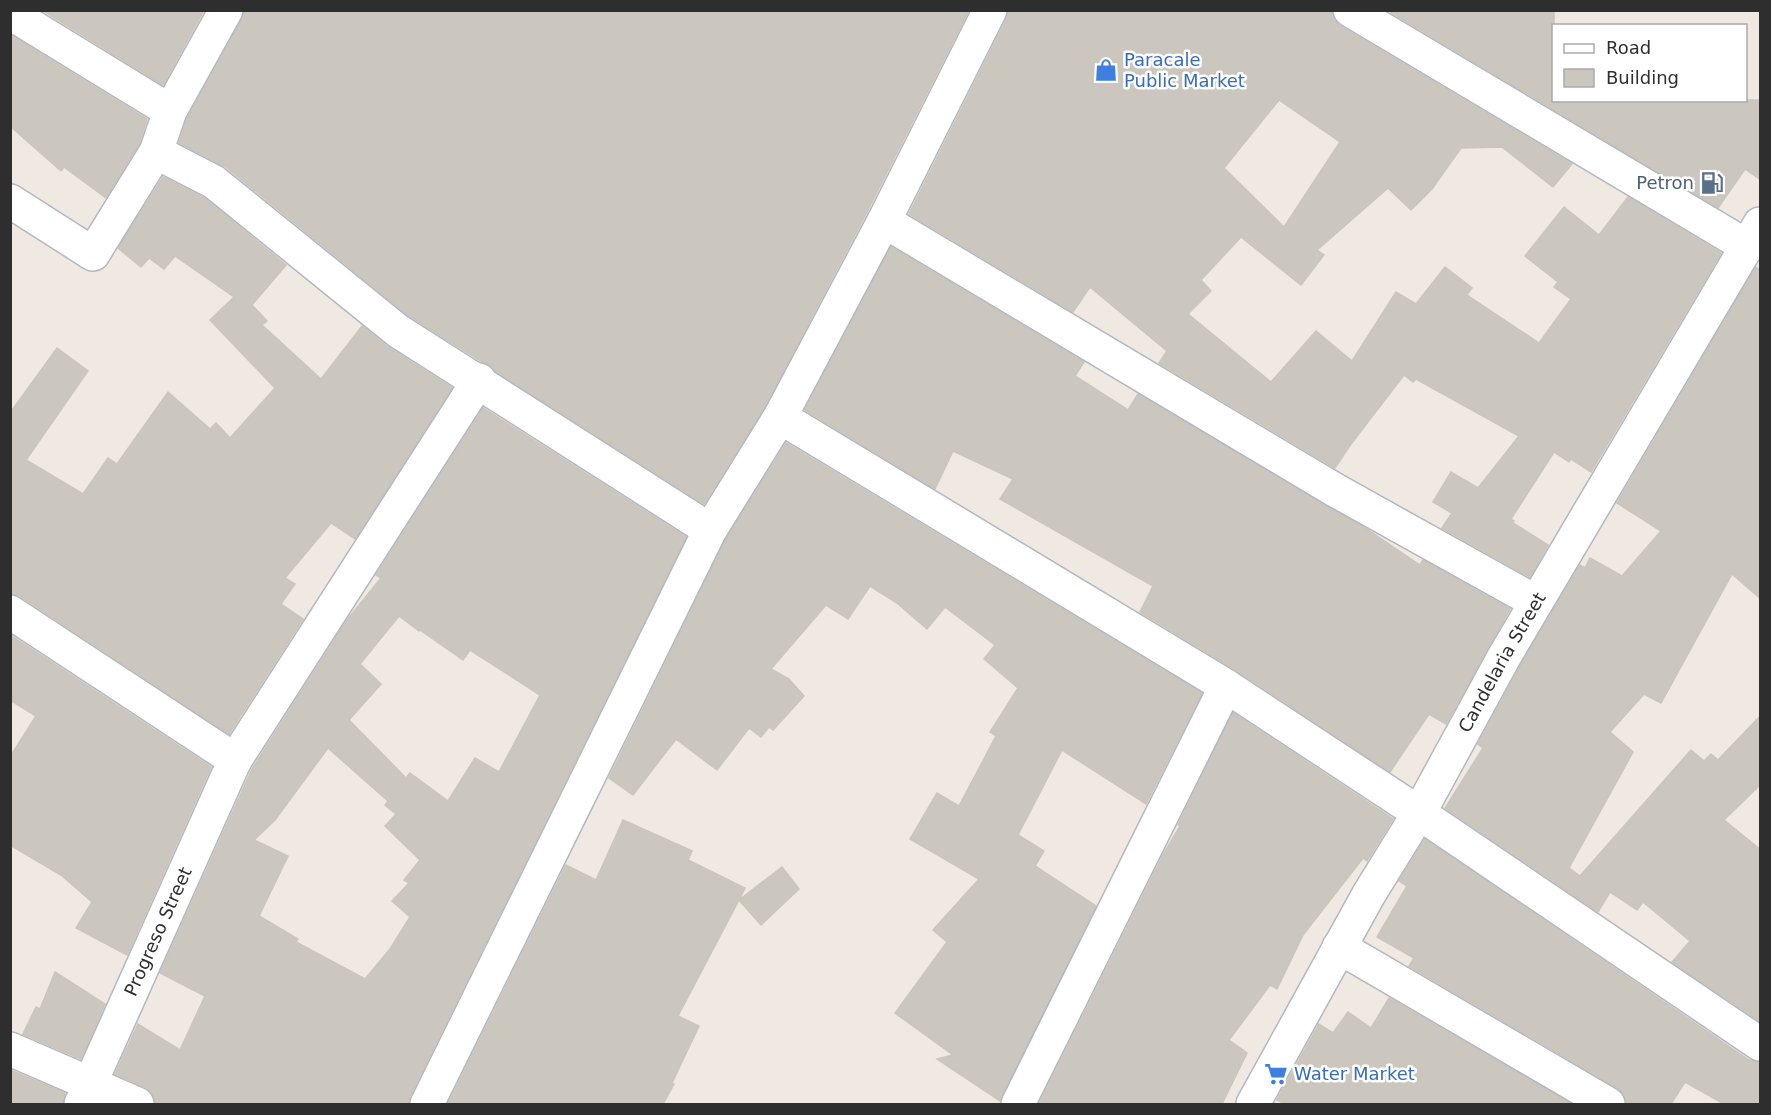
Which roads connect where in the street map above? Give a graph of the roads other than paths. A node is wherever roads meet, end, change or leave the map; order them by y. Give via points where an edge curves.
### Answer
1 (226, 10) edge
2 (990, 10) edge
3 (1350, 10) edge
4 (10, 13) edge
5 (170, 111) junction
6 (156, 152) junction
7 (10, 201) edge
8 (884, 220) junction
9 (1754, 236) edge
10 (479, 380) junction
11 (780, 417) junction
12 (710, 530) junction
13 (1536, 602) junction
14 (10, 612) edge
15 (1226, 686) junction
16 (235, 760) junction
17 (1419, 813) junction
18 (1339, 947) junction
19 (1761, 1044) edge
20 (10, 1049) edge
21 (86, 1095) edge
22 (137, 1104) edge
23 (427, 1104) edge
24 (1018, 1104) edge
25 (1253, 1104) edge
26 (1608, 1104) edge

1 - 5 street
2 - 8 street
3 - 9 street
4 - 5 street
5 - 6 street
6 - 7 street via 93,254
6 - 10 street via 214,182 398,331
8 - 11 street
8 - 13 street via 1335,490
9 - 13 street, Candelaria Street
10 - 12 street
10 - 16 street, Progreso Street
11 - 12 street
11 - 15 street
12 - 23 street
13 - 17 street, Candelaria Street
14 - 16 street
15 - 17 street
15 - 24 street
16 - 21 street, Progreso Street
17 - 18 street, Candelaria Street
17 - 19 street
18 - 25 street, Candelaria Street
18 - 26 street
20 - 21 street
21 - 22 street

